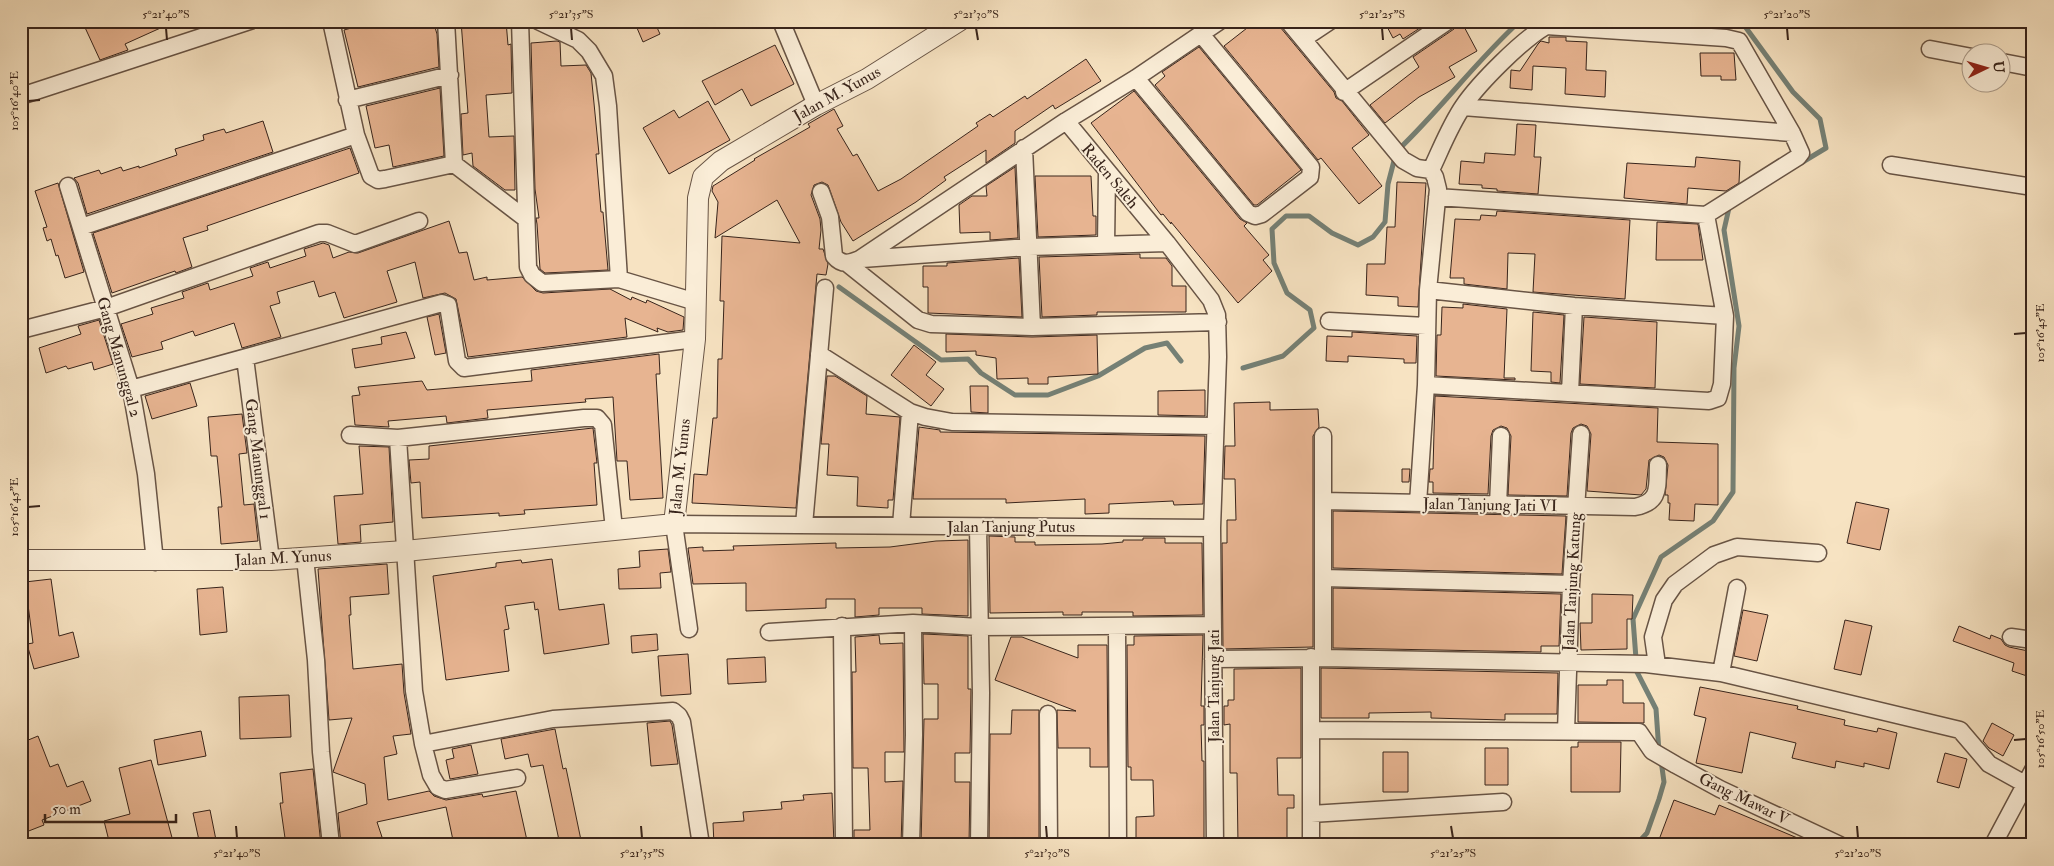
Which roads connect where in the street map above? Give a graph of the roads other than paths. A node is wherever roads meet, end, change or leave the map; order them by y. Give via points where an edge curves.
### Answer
1 (250, 21) edge
2 (331, 21) edge
3 (446, 21) edge
4 (520, 21) edge
5 (538, 21) edge
6 (781, 21) edge
7 (959, 21) edge
8 (1220, 21) edge
9 (1288, 21) edge
10 (1330, 21) edge
11 (1448, 21) edge
12 (1202, 34) junction
13 (1303, 39) junction
14 (1930, 49) dead end
15 (1962, 55) edge
16 (2012, 64) edge
17 (2033, 68) edge
18 (450, 75) junction
19 (1136, 78) junction
20 (1344, 92) junction
21 (21, 96) edge
22 (347, 100) junction
23 (816, 105) junction
24 (1463, 106) junction
25 (1066, 121) junction
26 (1792, 133) junction
27 (356, 135) junction
28 (1024, 148) junction
29 (454, 164) junction
30 (1891, 165) dead end
31 (1431, 170) junction
32 (1108, 173) junction
33 (68, 186) dead end
34 (2033, 187) edge
35 (821, 192) dead end
36 (1437, 197) junction
37 (1706, 215) junction
38 (526, 219) junction
39 (419, 221) dead end
40 (81, 227) junction
41 (1167, 243) junction
42 (1106, 245) junction
43 (1029, 247) junction
44 (854, 262) junction
45 (619, 279) junction
46 (825, 288) dead end
47 (1428, 290) junction
48 (696, 302) junction
49 (1574, 306) junction
50 (106, 308) junction
51 (1725, 316) junction
52 (1329, 320) dead end
53 (1218, 322) junction
54 (1426, 326) junction
55 (1032, 327) junction
56 (21, 330) edge
57 (695, 339) junction
58 (819, 354) junction
59 (245, 358) junction
60 (1426, 385) junction
61 (131, 389) junction
62 (1570, 393) junction
63 (910, 412) junction
64 (1214, 426) junction
65 (1581, 434) dead end
66 (350, 435) dead end
67 (1323, 436) dead end
68 (1501, 436) dead end
69 (398, 438) junction
70 (1658, 465) dead end
71 (1324, 501) junction
72 (1418, 503) junction
73 (1498, 505) junction
74 (1576, 507) junction
75 (674, 524) junction
76 (804, 525) junction
77 (901, 526) junction
78 (978, 527) junction
79 (1212, 528) junction
80 (614, 529) junction
81 (405, 551) junction
82 (1818, 553) dead end
83 (304, 558) junction
84 (21, 560) edge
85 (271, 560) junction
86 (155, 562) junction
87 (1323, 578) junction
88 (1571, 584) junction
89 (1737, 588) dead end
90 (913, 623) junction
91 (1213, 625) junction
92 (842, 626) junction
93 (1117, 626) junction
94 (979, 627) junction
95 (689, 629) dead end
96 (769, 632) dead end
97 (2011, 637) dead end
98 (2033, 640) edge
99 (1317, 658) junction
100 (1213, 659) junction
101 (1567, 662) junction
102 (1651, 664) junction
103 (1721, 673) junction
104 (1048, 714) dead end
105 (1312, 730) junction
106 (1566, 731) junction
107 (424, 744) junction
108 (2029, 777) edge
109 (517, 778) dead end
110 (1503, 802) dead end
111 (1311, 814) junction
112 (331, 845) edge
113 (701, 845) edge
114 (844, 845) edge
115 (911, 845) edge
116 (979, 845) edge
117 (1049, 845) edge
118 (1118, 845) edge
119 (1215, 845) edge
120 (1311, 845) edge
121 (1840, 845) edge
122 (1993, 845) edge

1 - 21 street
2 - 22 street
3 - 18 street
4 - 38 street
5 - 45 street via 578,40 604,76
6 - 23 street
7 - 23 street, Jalan M. Yunus via 867,79
8 - 12 street
9 - 13 street
10 - 13 street
11 - 20 street
12 - 19 street
12 - 19 street via 1311,167 1310,177 1262,214 1248,213
13 - 20 street
14 - 15 street
16 - 17 street
18 - 22 street
18 - 29 street
19 - 25 street
20 - 31 street via 1403,160
22 - 27 street
23 - 48 street, Jalan M. Yunus via 721,161 703,177 698,198
24 - 26 street
24 - 26 street via 1519,47 1546,26 1726,38 1736,39 1743,46
24 - 31 street
25 - 28 street
25 - 32 street, Raden Saleh
26 - 37 street via 1801,151 1798,157
27 - 29 street via 368,172 378,180
27 - 40 street
28 - 43 street
28 - 44 street
29 - 38 street
30 - 34 street
31 - 36 street
32 - 41 street, Raden Saleh
32 - 42 street
33 - 40 street, Gang Manunggal 2
35 - 44 street via 830,217 834,256 839,261
36 - 37 street
36 - 47 street
37 - 51 street
38 - 45 street via 528,267 536,280 542,283
39 - 50 street via 355,244 327,233 319,234
40 - 50 street, Gang Manunggal 2
41 - 42 street
41 - 53 street, Raden Saleh via 1211,300
42 - 43 street
43 - 44 street
43 - 55 street
44 - 55 street via 925,323
45 - 48 street
46 - 58 street
47 - 49 street
47 - 54 street
48 - 57 street, Jalan M. Yunus
49 - 51 street
49 - 62 street
50 - 56 street
50 - 61 street, Gang Manunggal 2
51 - 62 street via 1722,384 1715,399
52 - 54 street
53 - 55 street
53 - 64 street, Raden Saleh
54 - 60 street
57 - 59 street via 464,368 457,361 448,305 442,303
57 - 75 street, Jalan M. Yunus
58 - 63 street
58 - 76 street
59 - 61 street
59 - 85 street, Gang Manunggal 1
60 - 62 street
60 - 72 street
61 - 86 street, Gang Manunggal 2 via 146,474
63 - 64 street via 952,422
63 - 77 street
64 - 79 street
65 - 74 street, Jalan Tanjung Katung
66 - 69 street
67 - 71 street
68 - 73 street
69 - 80 street via 597,418 603,425
69 - 81 street
70 - 74 street, Jalan Tanjung Jati VI via 1656,494 1649,503 1636,508
71 - 72 street, Jalan Tanjung Jati VI
71 - 87 street
72 - 73 street, Jalan Tanjung Jati VI
73 - 74 street, Jalan Tanjung Jati VI
74 - 88 street, Jalan Tanjung Katung
75 - 76 street, Jalan Tanjung Putus
75 - 80 street, Jalan M. Yunus
75 - 95 street
76 - 77 street, Jalan Tanjung Putus
77 - 78 street, Jalan Tanjung Putus
78 - 79 street, Jalan Tanjung Putus
78 - 94 street
79 - 91 street, Jalan Tanjung Jati
80 - 81 street, Jalan M. Yunus
81 - 83 street, Jalan M. Yunus
81 - 107 street via 414,691
82 - 102 street via 1737,547 1714,555 1675,584 1664,600 1653,638
83 - 85 street, Jalan M. Yunus
83 - 112 street
84 - 86 street, Jalan M. Yunus
85 - 86 street, Jalan M. Yunus
87 - 88 street
87 - 99 street
88 - 101 street, Jalan Tanjung Katung
89 - 103 street
90 - 92 street
90 - 94 street
90 - 115 street
91 - 93 street
91 - 100 street, Jalan Tanjung Jati
92 - 96 street
92 - 114 street
93 - 94 street
93 - 118 street
94 - 116 street
97 - 98 street
99 - 100 street
99 - 101 street
99 - 105 street
100 - 119 street, Jalan Tanjung Jati
101 - 102 street
101 - 106 street, Jalan Tanjung Katung
102 - 103 street
103 - 108 street via 1960,730 1989,764
104 - 117 street
105 - 106 street
105 - 111 street
106 - 121 street, Gang Mawar V via 1639,732 1652,751 1676,765
107 - 109 street via 431,775 438,787 445,790
107 - 113 street via 553,718 673,711 682,722
108 - 122 street
110 - 111 street
111 - 120 street

